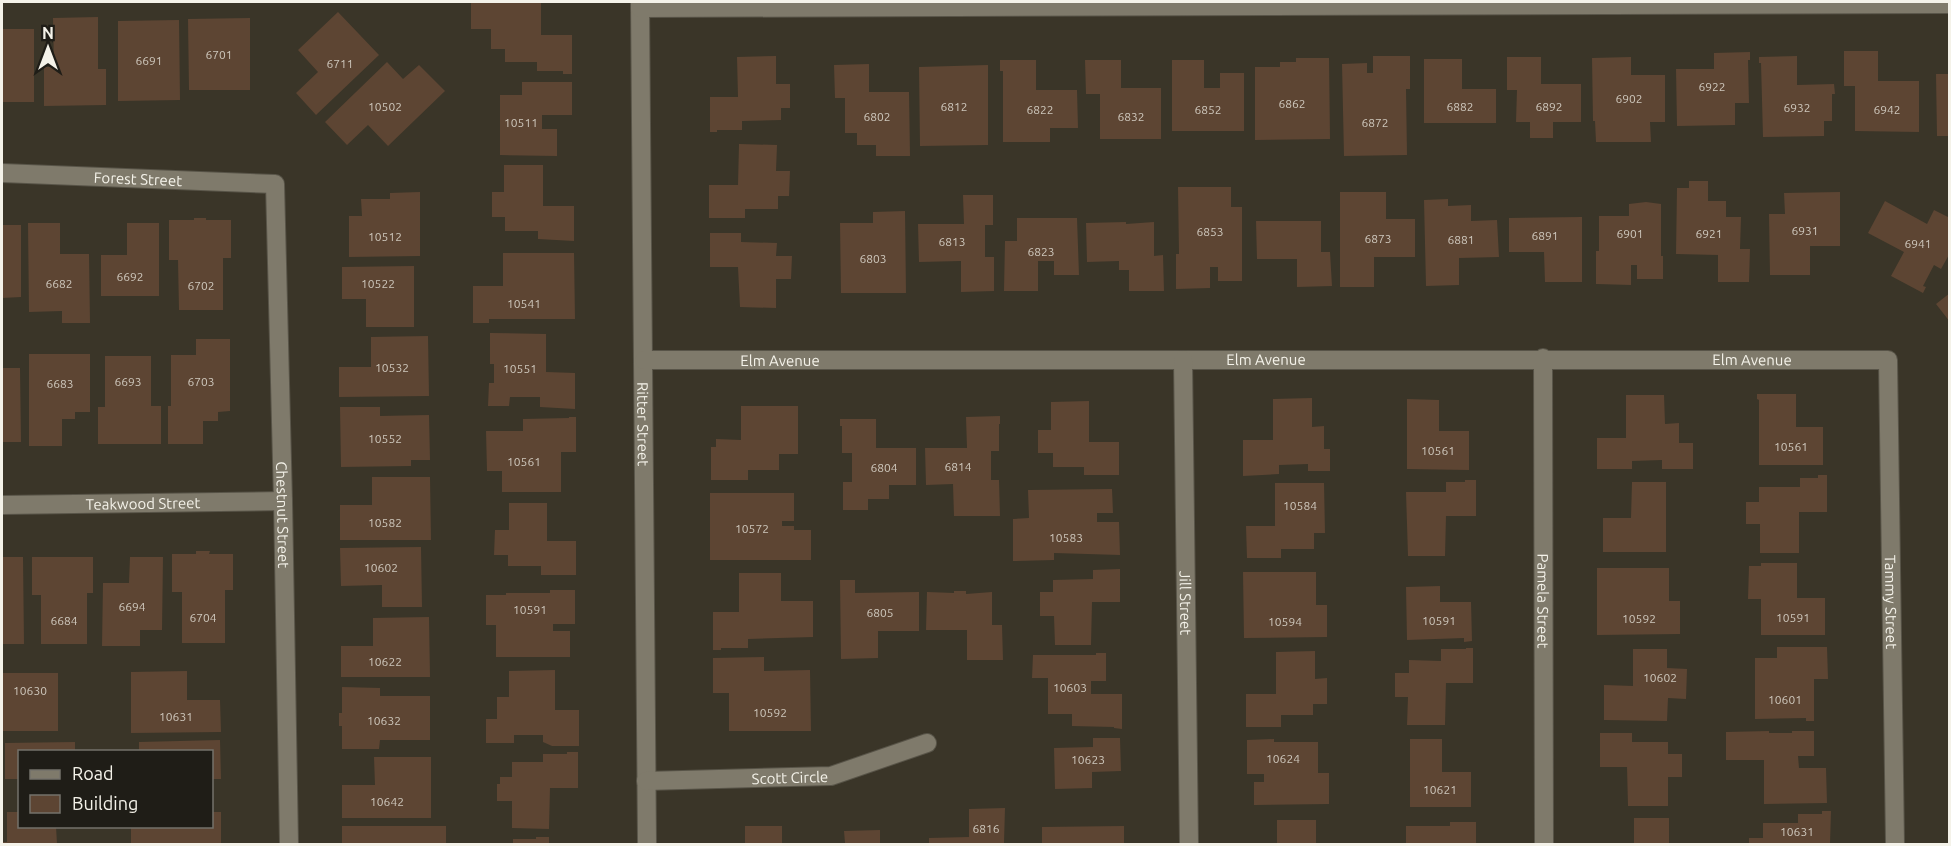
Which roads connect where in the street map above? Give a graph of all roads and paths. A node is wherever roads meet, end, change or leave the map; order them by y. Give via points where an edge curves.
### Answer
1 (1950, 4) edge
2 (640, 5) edge
3 (2, 173) edge
4 (275, 184) joint
5 (1543, 358) junction
6 (644, 360) junction
7 (1184, 360) junction
8 (1888, 360) joint
9 (283, 501) junction
10 (2, 505) edge
11 (927, 742) dead end
12 (646, 781) junction
13 (289, 844) edge
14 (647, 844) edge
15 (1189, 844) edge
16 (1544, 844) edge
17 (1895, 844) edge

1 - 2 street
2 - 6 street, Ritter Street
3 - 4 street, Forest Street
4 - 9 street, Chestnut Street
5 - 7 street, Elm Avenue
5 - 8 street, Elm Avenue
5 - 16 street, Pamela Street
6 - 7 street, Elm Avenue
6 - 12 street, Ritter Street
7 - 15 street, Jill Street
8 - 17 street, Tammy Street
9 - 10 street, Teakwood Street
9 - 13 street, Chestnut Street
11 - 12 street, Scott Circle via 831,776
12 - 14 street, Ritter Street

